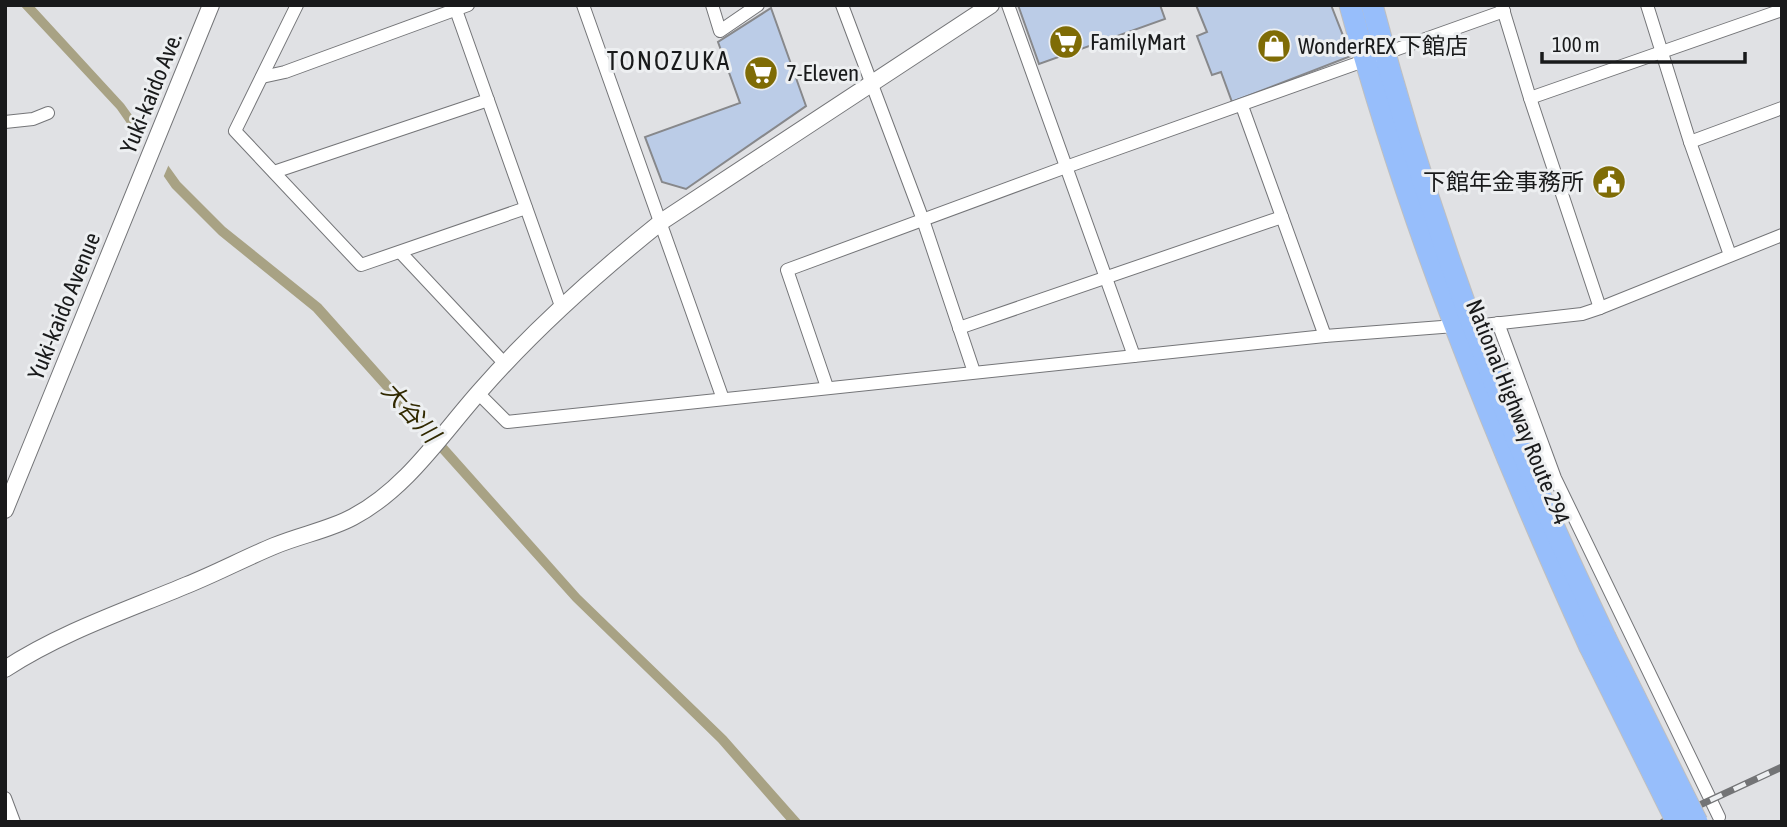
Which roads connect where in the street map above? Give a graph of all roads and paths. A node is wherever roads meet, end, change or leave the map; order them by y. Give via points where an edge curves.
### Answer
1 (211, 5) edge
2 (297, 5) edge
3 (583, 5) edge
4 (712, 5) edge
5 (758, 5) edge
6 (842, 5) edge
7 (991, 5) edge
8 (1008, 5) edge
9 (1350, 5) edge
10 (1372, 5) edge
11 (1647, 5) edge
12 (462, 7) edge
13 (1503, 8) edge
14 (1782, 10) edge
15 (1661, 52) junction
16 (1375, 58) junction
17 (261, 77) junction
18 (871, 85) junction
19 (1530, 98) junction
20 (488, 100) junction
21 (1242, 106) junction
22 (1782, 108) edge
23 (48, 114) dead end
24 (5, 122) edge
25 (1689, 142) junction
26 (1066, 167) junction
27 (274, 172) junction
28 (133, 197) joint
29 (526, 208) junction
30 (1282, 217) junction
31 (923, 220) junction
32 (661, 222) junction
33 (1782, 234) edge
34 (400, 252) junction
35 (1730, 255) junction
36 (1107, 279) junction
37 (561, 306) junction
38 (1600, 308) junction
39 (1498, 323) junction
40 (1464, 326) junction
41 (959, 328) junction
42 (1325, 336) junction
43 (1134, 356) junction
44 (505, 364) junction
45 (974, 372) junction
46 (827, 387) junction
47 (474, 399) junction
48 (723, 399) junction
49 (5, 510) edge
50 (1597, 641) junction
51 (5, 669) edge
52 (5, 798) edge
53 (1719, 817) dead end
54 (14, 822) edge
55 (1677, 822) edge
56 (1697, 822) edge

1 - 28 street, Yuki-kaido Ave.
2 - 17 street
3 - 32 street
4 - 5 street via 720,31
6 - 18 street
7 - 18 street
8 - 26 street
9 - 16 highway, National Highway Route 294
10 - 16 highway, National Highway Route 294
11 - 15 street
12 - 17 street
12 - 20 street
13 - 16 street
13 - 19 street
14 - 15 street
15 - 19 street
15 - 25 street
16 - 21 street
16 - 40 highway, National Highway Route 294 via 1417,222
17 - 27 street via 235,131
18 - 31 street
18 - 32 street
19 - 38 street
20 - 27 street
20 - 29 street
21 - 26 street
21 - 30 street
22 - 25 street
23 - 24 street
25 - 35 street
26 - 31 street
26 - 36 street
27 - 34 street via 361,265
28 - 49 street, Yuki-kaido Avenue
29 - 34 street
29 - 37 street
30 - 36 street
30 - 42 street
31 - 41 street
31 - 46 street via 787,270
32 - 37 street
32 - 48 street
33 - 35 street
34 - 44 street
35 - 38 street
36 - 41 street
36 - 43 street
37 - 44 street
38 - 39 street
39 - 40 street
39 - 53 street via 1555,478
40 - 42 street
40 - 50 highway, National Highway Route 294 via 1543,502
41 - 45 street
42 - 43 street
43 - 45 street
44 - 47 street
45 - 46 street
46 - 48 street
47 - 48 street via 507,422
47 - 51 street via 387,495 353,517 72,631
50 - 55 highway, National Highway Route 294, bridge
50 - 56 highway, National Highway Route 294, bridge
52 - 54 street

